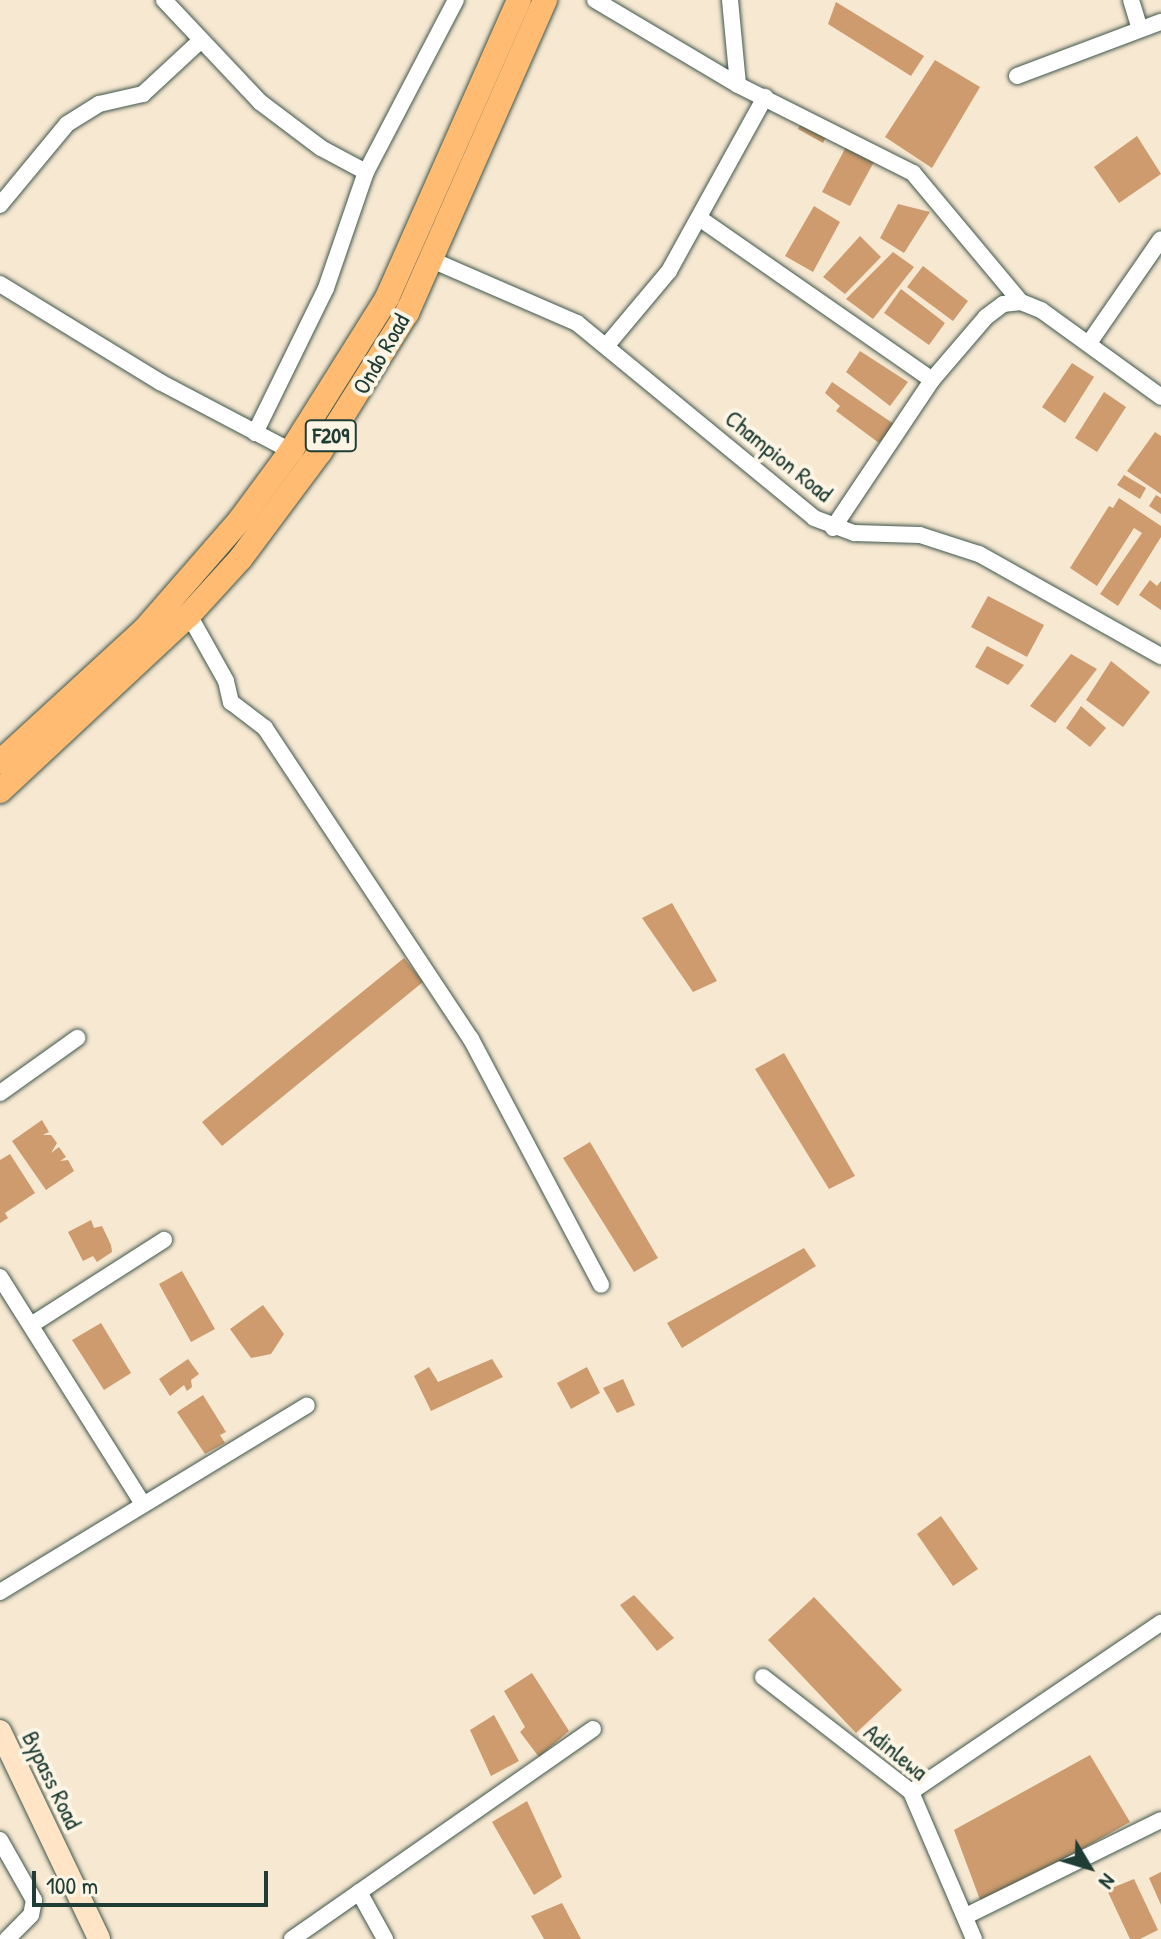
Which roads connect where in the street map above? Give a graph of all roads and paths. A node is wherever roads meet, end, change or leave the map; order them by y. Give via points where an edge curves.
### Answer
1 (164, 0) edge
2 (456, 0) edge
3 (519, 0) edge
4 (545, 0) edge
5 (595, 0) edge
6 (730, 0) edge
7 (1131, 0) edge
8 (1161, 22) edge
9 (1140, 29) junction
10 (199, 42) junction
11 (1017, 76) dead end
12 (738, 85) junction
13 (765, 97) junction
14 (366, 172) junction
15 (0, 205) edge
16 (702, 220) junction
17 (1161, 239) edge
18 (432, 260) junction
19 (0, 284) edge
20 (1021, 302) junction
21 (1089, 343) junction
22 (607, 345) junction
23 (932, 380) junction
24 (1161, 397) edge
25 (255, 433) junction
26 (291, 451) junction
27 (833, 528) junction
28 (189, 615) junction
29 (1161, 656) edge
30 (5, 772) edge
31 (77, 1038) dead end
32 (0, 1093) edge
33 (164, 1240) dead end
34 (0, 1277) edge
35 (601, 1285) dead end
36 (31, 1325) junction
37 (307, 1405) dead end
38 (143, 1504) junction
39 (0, 1592) edge
40 (1161, 1623) edge
41 (763, 1677) dead end
42 (593, 1729) dead end
43 (0, 1731) edge
44 (7, 1760) edge
45 (911, 1792) junction
46 (1161, 1820) edge
47 (0, 1840) edge
48 (359, 1892) junction
49 (966, 1916) junction
50 (7, 1939) edge
51 (99, 1939) edge
52 (292, 1939) edge
53 (385, 1939) edge
54 (974, 1939) edge

1 - 10 street
2 - 14 street
3 - 26 main road, Ondo Road / F209 via 387,298
4 - 18 main road, Ondo Road / F209
5 - 12 street via 624,22
6 - 12 street
7 - 9 street
8 - 9 street
9 - 11 street
10 - 14 street via 260,102 321,148
10 - 15 street via 143,94 99,104 67,124
12 - 13 street
13 - 16 street
13 - 20 street via 913,173
14 - 25 street via 326,288
16 - 22 street via 669,271
16 - 23 street
17 - 21 street
18 - 22 street, Champion Road via 544,306
18 - 28 main road, Ondo Road / F209 via 375,369 320,452 241,558
19 - 25 street
20 - 21 street
20 - 23 street via 1003,304 986,317
21 - 24 street
22 - 27 street, Champion Road via 749,467
23 - 27 street
25 - 26 street
26 - 30 main road, Ondo Road / F209 via 154,619
27 - 29 street, Champion Road via 920,535 979,554
28 - 30 main road, Ondo Road / F209
28 - 35 street via 226,681 231,702 265,728 463,1027
31 - 32 street
33 - 36 street
34 - 36 street
36 - 38 street
37 - 38 street
38 - 39 street
40 - 45 street
41 - 45 street, Adinlewa
42 - 48 street
43 - 44 street, Bypass Road
44 - 51 street, Bypass Road
45 - 49 street, Adinlewa
46 - 49 street
47 - 50 street via 34,1900 31,1915
48 - 52 street
48 - 53 street
49 - 54 street, Adinlewa

